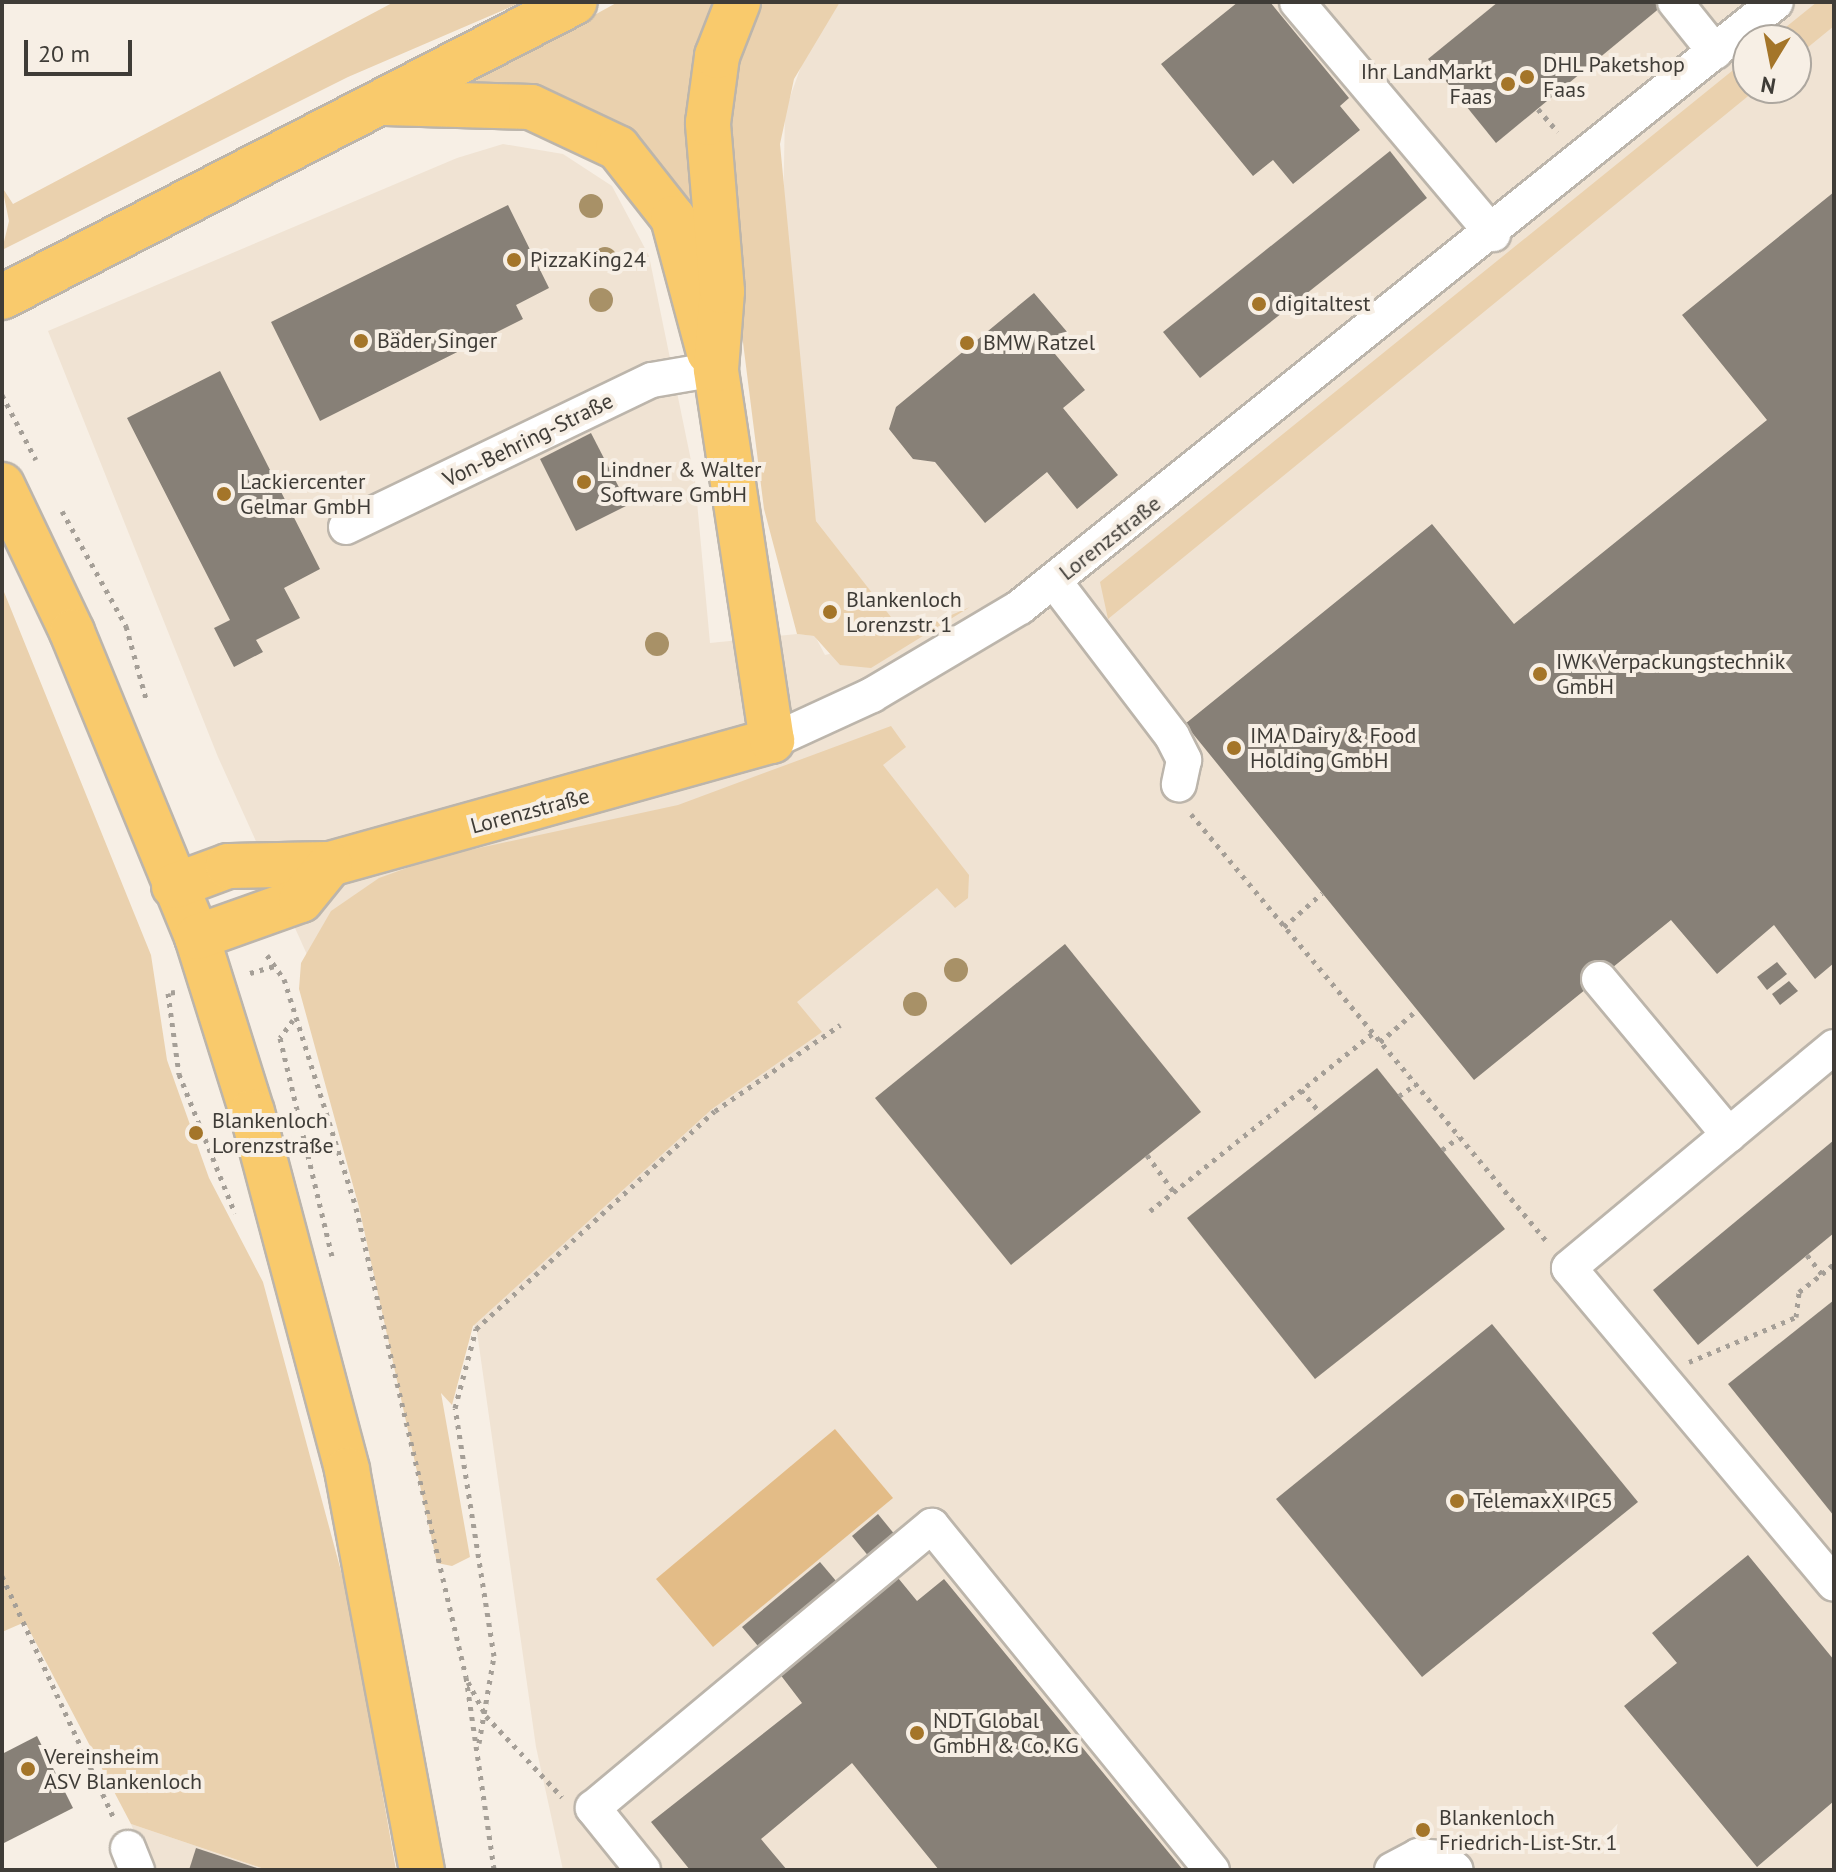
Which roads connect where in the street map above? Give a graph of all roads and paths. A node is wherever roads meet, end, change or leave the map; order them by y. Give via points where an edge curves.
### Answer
1 (575, 2) edge
2 (738, 2) edge
3 (1297, 2) edge
4 (1675, 2) edge
5 (1776, 2) edge
6 (1715, 52) junction
7 (385, 103) junction
8 (1493, 234) junction
9 (2, 297) edge
10 (716, 369) junction
11 (2, 485) edge
12 (346, 527) dead end
13 (1054, 581) junction
14 (772, 741) junction
15 (1179, 784) dead end
16 (1205, 831) dead end
17 (330, 864) junction
18 (174, 886) junction
19 (1322, 893) dead end
20 (240, 920) junction
21 (1284, 927) junction
22 (197, 937) junction
23 (1599, 979) dead end
24 (1417, 1010) dead end
25 (840, 1025) dead end
26 (1373, 1033) junction
27 (1380, 1042) junction
28 (1834, 1047) edge
29 (1416, 1084) junction
30 (1301, 1090) junction
31 (1399, 1096) dead end
32 (1320, 1113) dead end
33 (1729, 1135) junction
34 (1459, 1137) junction
35 (1442, 1150) dead end
36 (1147, 1155) dead end
37 (1174, 1192) junction
38 (1150, 1211) dead end
39 (1807, 1255) dead end
40 (1834, 1264) edge
41 (1569, 1268) junction
42 (1822, 1274) junction
43 (1664, 1382) junction
44 (2, 1576) edge
45 (1834, 1584) edge
46 (466, 1677) junction
47 (486, 1716) junction
48 (478, 1748) junction
49 (573, 1804) dead end
50 (132, 1859) edge
51 (422, 1870) edge
52 (494, 1870) edge
53 (643, 1870) edge
54 (1212, 1870) edge
55 (1392, 1870) edge
56 (1456, 1870) edge

1 - 7 main road
2 - 10 main road via 717,56 708,123 722,291
3 - 8 street
4 - 6 street
5 - 6 street, Lorenzstraße
6 - 8 street, Lorenzstraße
7 - 9 main road
7 - 10 main road via 531,107 618,148 673,218 693,313
8 - 13 street, Lorenzstraße
10 - 12 street, Von-Behring-Straße via 652,380
10 - 14 main road
11 - 18 main road via 72,632
13 - 14 street, Lorenzstraße via 872,695
13 - 15 street via 1172,736 1184,760
14 - 17 main road, Lorenzstraße
16 - 21 path
17 - 18 main road, Lorenzstraße via 228,866
17 - 20 main road via 301,900
18 - 22 main road
19 - 21 path
20 - 22 main road
20 - 46 path via 284,979 356,1208
21 - 26 path
22 - 51 main road via 296,1265 347,1470
23 - 33 street
24 - 27 path
25 - 47 path via 715,1111 476,1329 455,1408 494,1656
26 - 27 path
26 - 30 path
27 - 29 path
28 - 33 street
29 - 31 path
29 - 34 path
30 - 32 path
30 - 37 path
33 - 41 street
34 - 35 path
34 - 41 path
36 - 37 path
37 - 38 path
39 - 42 path
40 - 42 path
41 - 43 street
42 - 43 path via 1799,1292 1796,1317 1690,1361
43 - 45 street
44 - 50 path
46 - 47 path
46 - 48 path
47 - 48 path
47 - 49 path
48 - 52 path
53 - 54 street via 593,1808 932,1526
55 - 56 street via 1418,1856 1442,1858

